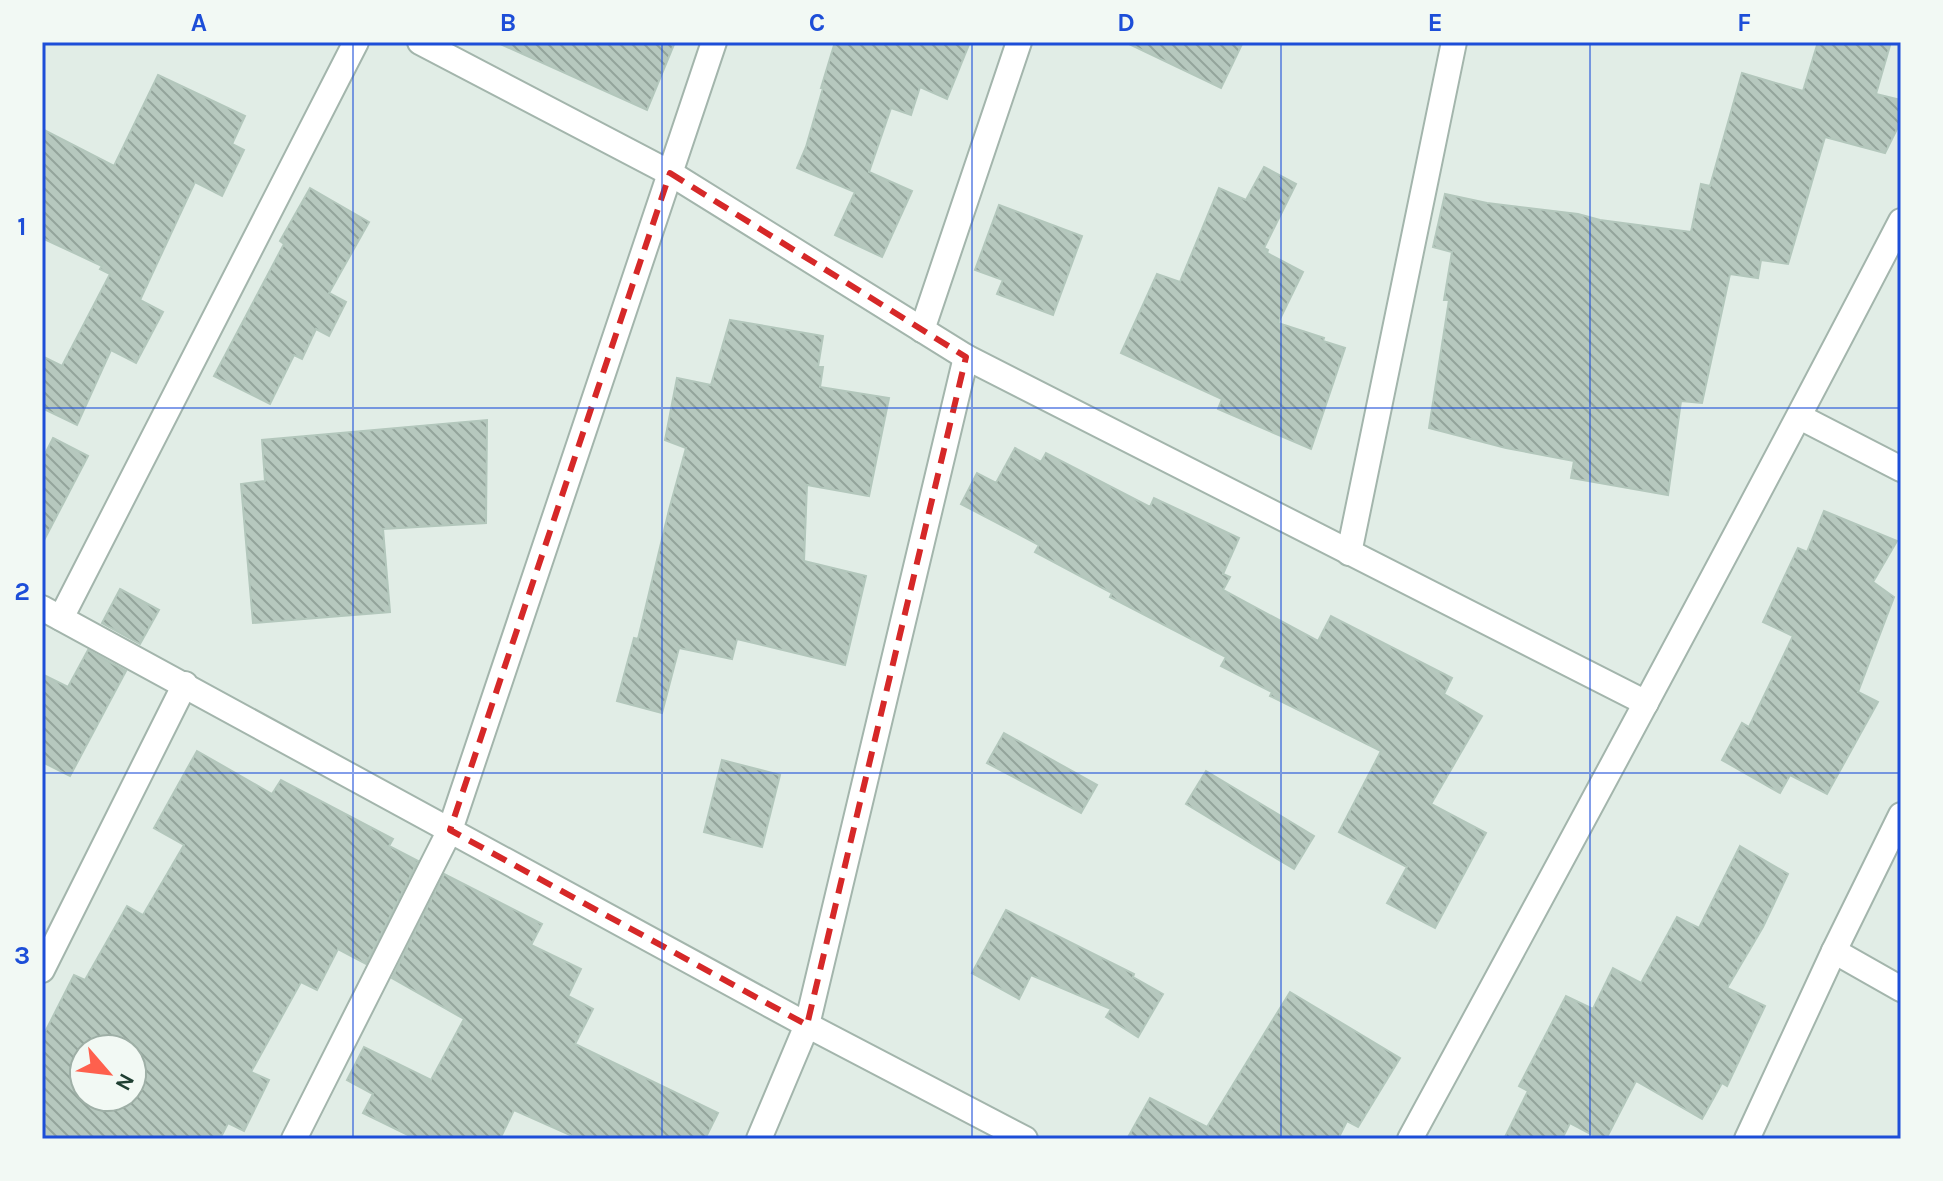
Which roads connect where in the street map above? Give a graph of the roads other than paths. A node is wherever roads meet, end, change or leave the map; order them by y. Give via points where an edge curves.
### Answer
1 (356, 42) edge
2 (420, 42) edge
3 (714, 42) edge
4 (1019, 42) edge
5 (1454, 42) edge
6 (670, 173) junction
7 (1901, 221) edge
8 (922, 330) junction
9 (966, 357) junction
10 (1800, 417) junction
11 (1901, 469) edge
12 (1349, 553) junction
13 (51, 613) edge
14 (185, 684) junction
15 (1646, 703) junction
16 (1901, 815) edge
17 (450, 830) junction
18 (1834, 951) junction
19 (42, 970) edge
20 (1901, 989) edge
21 (807, 1025) junction
22 (294, 1139) edge
23 (759, 1139) edge
24 (1025, 1139) edge
25 (1410, 1139) edge
26 (1747, 1139) edge

1 - 13 street
2 - 6 street
3 - 6 street
4 - 8 street
5 - 12 street
6 - 8 street
6 - 17 street
7 - 10 street
8 - 9 street
9 - 12 street
9 - 21 street
10 - 11 street
10 - 15 street
12 - 15 street
13 - 14 street
14 - 17 street
14 - 19 street
15 - 25 street
16 - 18 street
17 - 21 street
17 - 22 street
18 - 20 street
18 - 26 street
21 - 23 street
21 - 24 street

